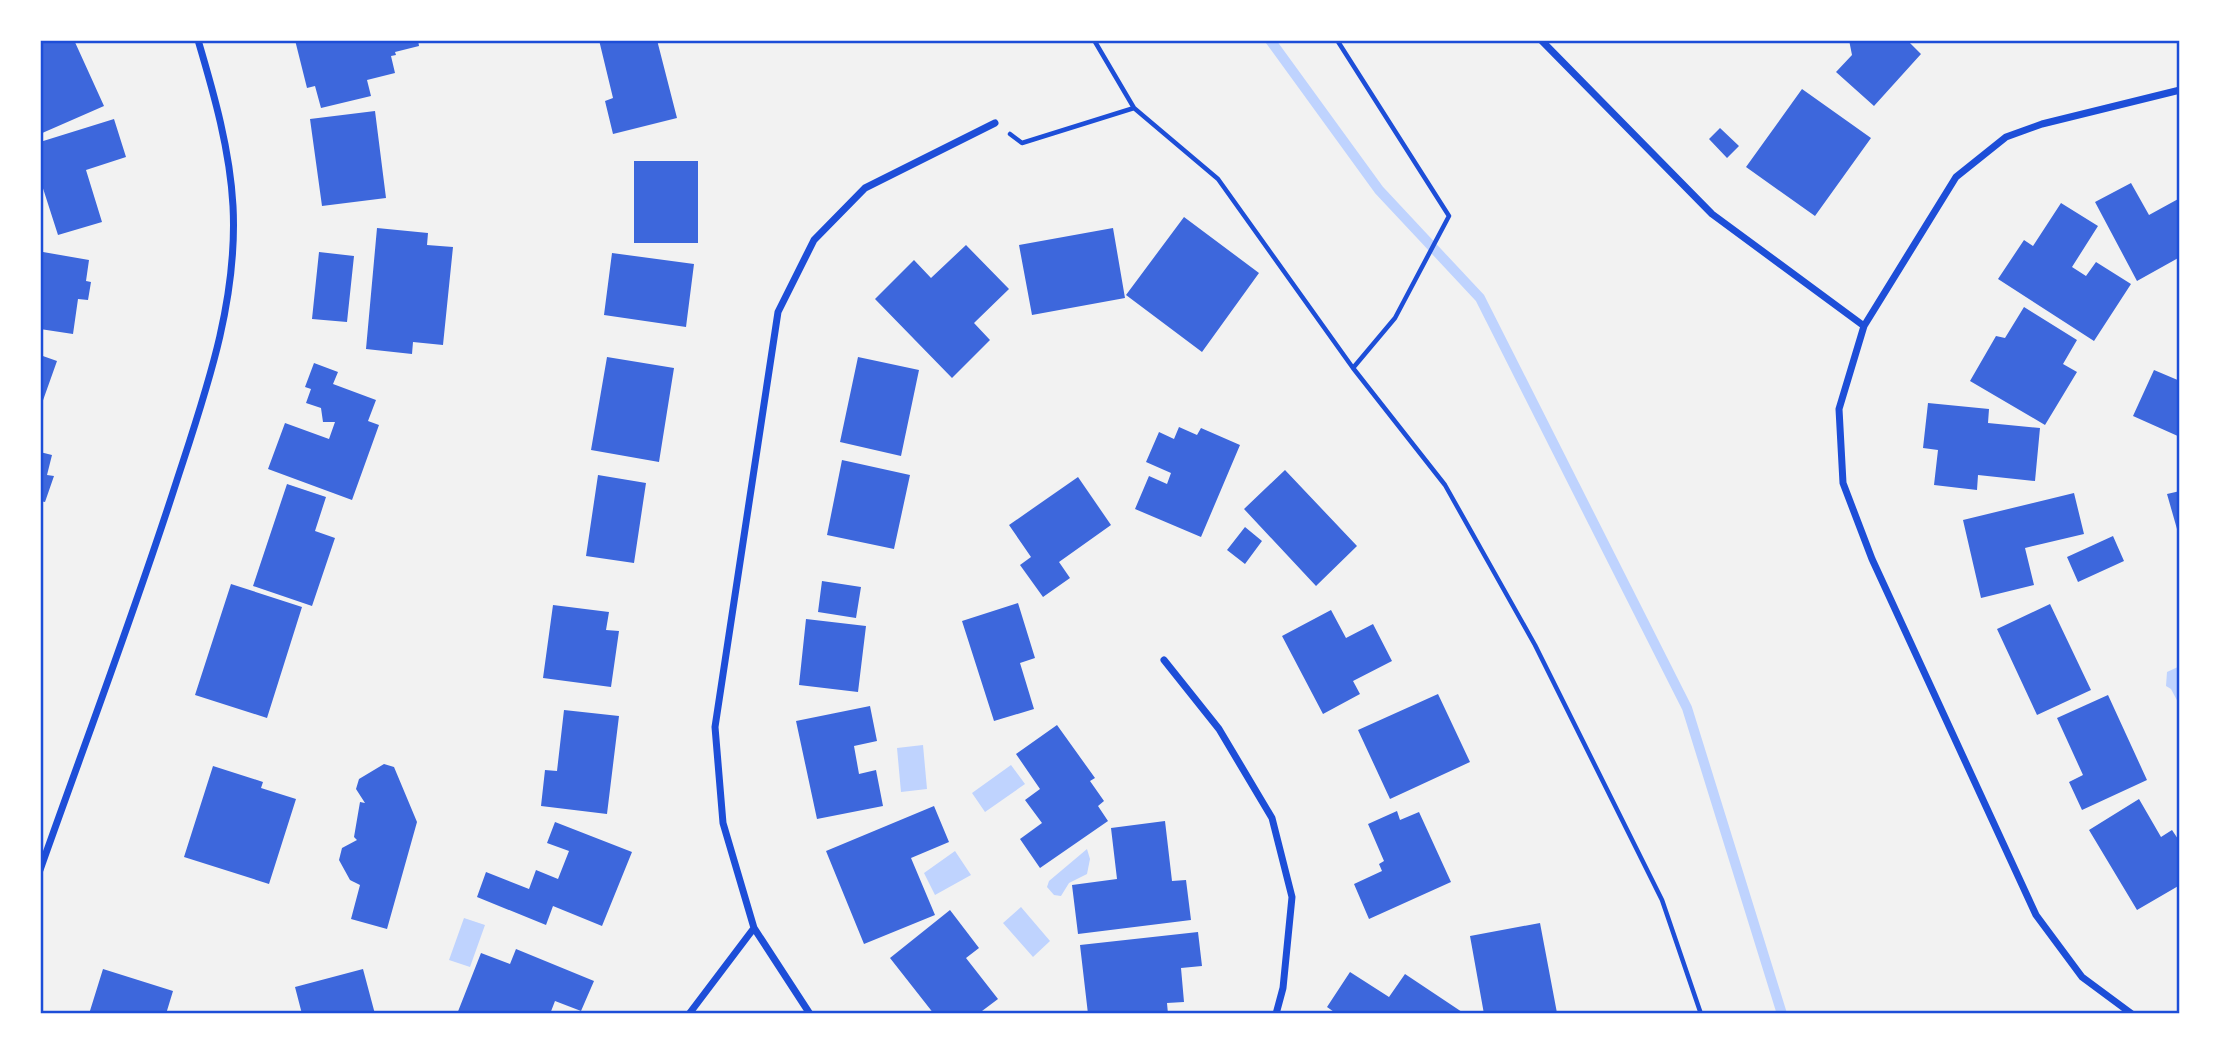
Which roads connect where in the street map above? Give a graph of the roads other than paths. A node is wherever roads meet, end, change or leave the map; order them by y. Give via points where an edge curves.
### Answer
1 (198, 40) edge
2 (1541, 40) edge
3 (2180, 90) edge
4 (995, 123) road end
5 (1864, 327) junction
6 (1164, 660) dead end
7 (40, 841) edge
8 (50, 844) junction
9 (40, 870) edge
10 (754, 928) junction
11 (689, 1014) edge
12 (810, 1014) edge
13 (1276, 1014) edge
14 (2132, 1014) edge

1 - 8 street via 219,114 233,206 230,277 219,350
2 - 5 street via 1712,214
3 - 5 street via 2006,137 1956,177
4 - 10 street via 865,188 814,240 778,313 715,727 723,823
5 - 14 street via 1839,409 1843,483 1857,522 2036,915 2082,977
6 - 13 street via 1219,729 1272,818 1292,897
7 - 8 street
8 - 9 street
10 - 11 street
10 - 12 street

